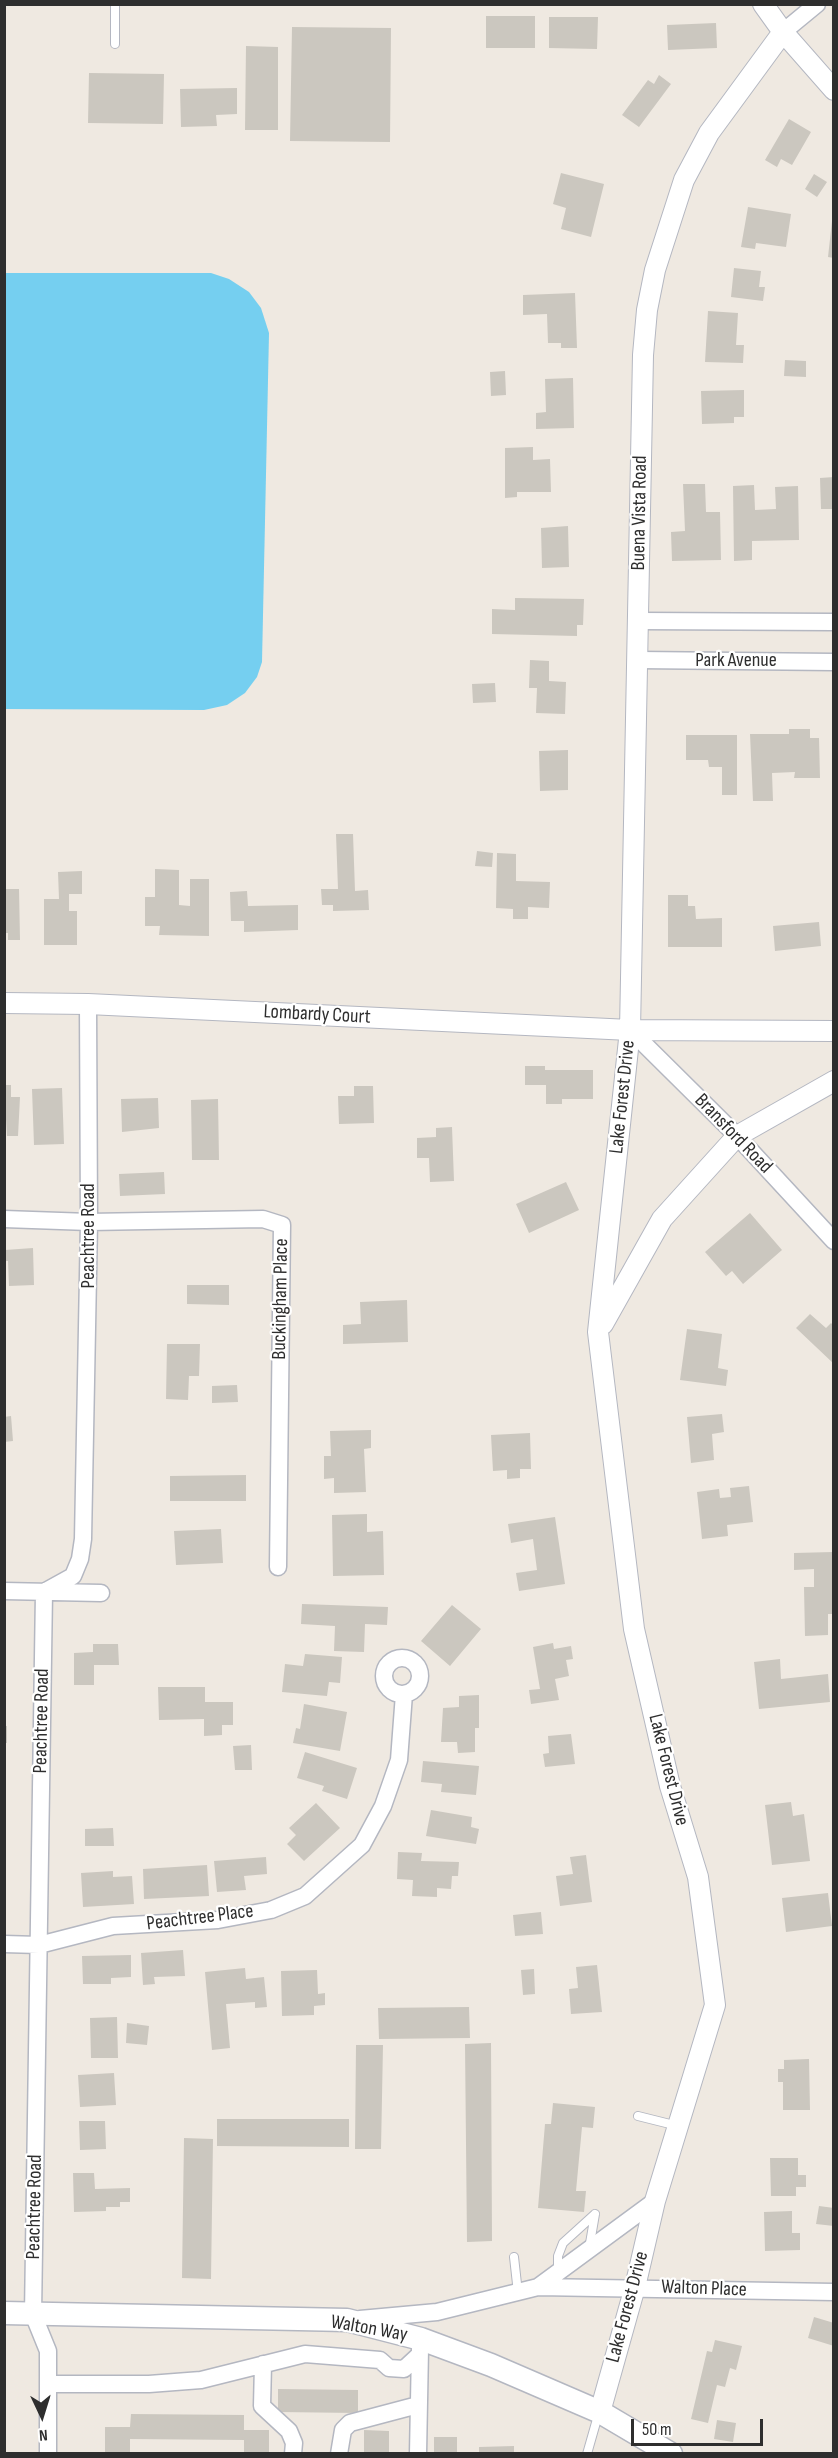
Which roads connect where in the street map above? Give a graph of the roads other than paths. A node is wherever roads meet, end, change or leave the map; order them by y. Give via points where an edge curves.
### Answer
1 (115, 4) edge
2 (763, 4) edge
3 (817, 4) edge
4 (783, 32) junction
5 (115, 44) dead end
6 (834, 90) edge
7 (639, 621) junction
8 (834, 622) edge
9 (638, 660) junction
10 (834, 662) edge
11 (4, 1003) edge
12 (88, 1004) junction
13 (630, 1030) junction
14 (834, 1031) edge
15 (834, 1081) edge
16 (737, 1136) junction
17 (4, 1219) edge
18 (89, 1222) junction
19 (834, 1241) edge
20 (598, 1332) junction
21 (278, 1566) dead end
22 (4, 1591) edge
23 (44, 1592) junction
24 (101, 1593) dead end
25 (404, 1694) dead end
26 (4, 1944) edge
27 (39, 1945) junction
28 (638, 2116) dead end
29 (678, 2126) junction
30 (655, 2201) junction
31 (588, 2250) junction
32 (514, 2257) dead end
33 (558, 2271) junction
34 (538, 2287) junction
35 (635, 2287) junction
36 (834, 2292) edge
37 (518, 2294) junction
38 (4, 2313) edge
39 (33, 2314) junction
40 (347, 2320) junction
41 (420, 2348) junction
42 (263, 2364) junction
43 (48, 2384) junction
44 (418, 2405) junction
45 (600, 2412) junction
46 (48, 2454) edge
47 (293, 2454) edge
48 (339, 2454) edge
49 (418, 2454) edge
50 (587, 2454) edge
51 (671, 2454) edge

1 - 5 lane
2 - 4 street
3 - 4 street
4 - 6 street
4 - 7 street, Buena Vista Road via 709,133 684,180 655,270 643,355
7 - 8 street, Park Avenue
7 - 9 street, Buena Vista Road
9 - 10 street, Park Avenue
9 - 13 street, Buena Vista Road
11 - 12 street, Lombardy Court
12 - 13 street, Lombardy Court
12 - 18 street, Peachtree Road
13 - 14 street, Lake Forest Drive
13 - 16 street, Bransford Road
13 - 20 street, Lake Forest Drive
15 - 16 street
16 - 19 street, Bransford Road
16 - 20 street via 662,1219
17 - 18 street
18 - 21 street, Buckingham Place via 263,1219 282,1225
18 - 23 street, Peachtree Road via 83,1539 73,1575
20 - 29 street, Lake Forest Drive via 634,1629 670,1786 698,1877 715,2005
22 - 23 street
23 - 24 street
23 - 27 street, Peachtree Road
25 - 27 street, Peachtree Place via 399,1760 383,1806 362,1845 305,1896 271,1910 229,1918 113,1926
26 - 27 street, Peachtree Place
27 - 39 street, Peachtree Road
28 - 29 lane
29 - 30 street, Lake Forest Drive
30 - 31 street, Lake Forest Drive
30 - 35 street, Lake Forest Drive
31 - 33 street, Lake Forest Drive
31 - 33 lane via 595,2214 563,2242
32 - 37 lane
33 - 34 street, Lake Forest Drive
34 - 35 street, Walton Place
34 - 37 street, Lake Forest Drive
35 - 36 street, Walton Place
35 - 45 street, Lake Forest Drive
37 - 40 street, Lake Forest Drive via 437,2312
38 - 39 main road, Walton Way
39 - 40 main road, Walton Way
39 - 43 street, Peachtree Road via 48,2351
40 - 41 main road, Walton Way
41 - 42 street via 404,2369 389,2367 380,2360 305,2354
41 - 44 street
41 - 45 main road, Walton Way via 491,2365
42 - 43 street via 201,2380
42 - 47 street via 262,2406 289,2431
43 - 46 street, Peachtree Road
44 - 48 street via 350,2423 343,2430
44 - 49 street
45 - 50 lane
45 - 51 main road, Walton Way

